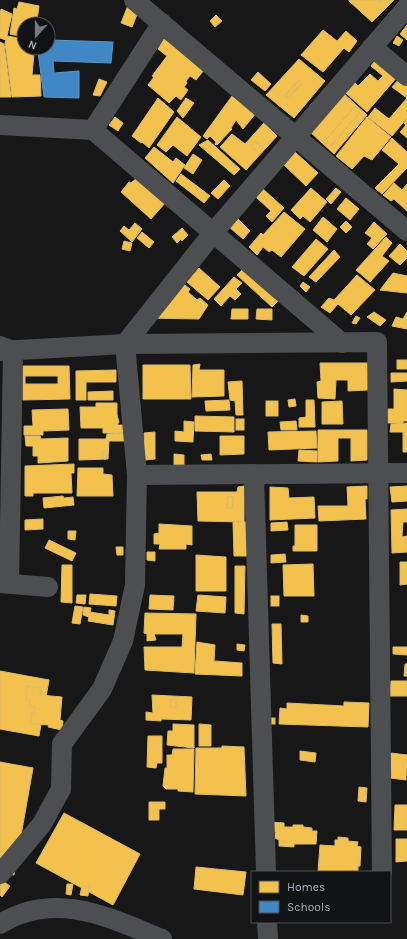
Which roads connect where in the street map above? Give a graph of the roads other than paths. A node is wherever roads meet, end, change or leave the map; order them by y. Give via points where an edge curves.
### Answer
1 (134, 0) edge
2 (407, 7) edge
3 (162, 23) junction
4 (372, 47) junction
5 (407, 76) edge
6 (0, 125) edge
7 (93, 130) junction
8 (296, 136) junction
9 (407, 231) edge
10 (213, 233) junction
11 (342, 343) junction
12 (125, 344) junction
13 (4, 349) edge
14 (378, 473) junction
15 (407, 473) edge
16 (254, 474) junction
17 (137, 475) junction
18 (4, 583) edge
19 (48, 588) dead end
20 (266, 871) edge
21 (382, 871) edge
22 (0, 874) edge
23 (267, 923) edge
24 (0, 924) edge
25 (162, 939) edge
26 (268, 939) edge

1 - 3 street
2 - 4 street
3 - 7 street
3 - 8 street
4 - 5 street
4 - 8 street
6 - 7 street
7 - 10 street
8 - 9 street
8 - 10 street
10 - 11 street
10 - 12 street
11 - 12 street
11 - 14 street via 377,342
12 - 13 street
12 - 17 street
13 - 18 street
14 - 15 street
14 - 16 street
14 - 21 street
16 - 17 street
16 - 20 street
17 - 22 street via 135,585 123,641 102,689 62,744 61,789 42,824
18 - 19 street
23 - 26 street
24 - 25 street via 36,910 61,907 106,916

